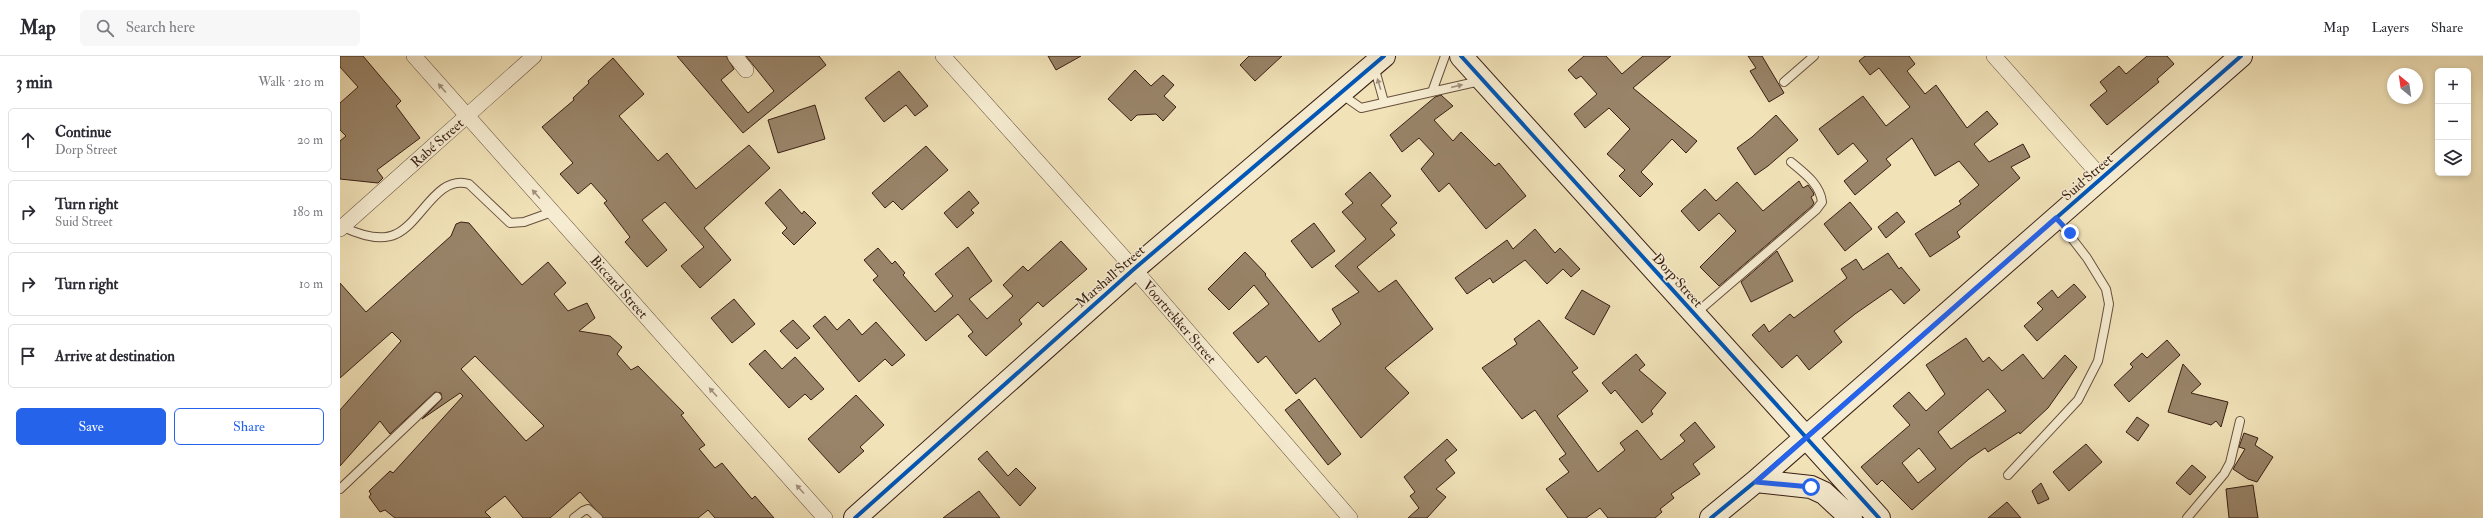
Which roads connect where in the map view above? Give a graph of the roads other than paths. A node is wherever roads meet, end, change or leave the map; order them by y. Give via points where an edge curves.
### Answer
1 (414, 56) edge
2 (534, 56) edge
3 (735, 56) edge
4 (943, 56) edge
5 (1445, 56) edge
6 (1461, 56) edge
7 (1814, 56) edge
8 (1994, 56) edge
9 (2241, 56) edge
10 (1379, 61) edge
11 (746, 70) dead end
12 (1483, 80) junction
13 (1784, 82) dead end
14 (1432, 92) junction
15 (1340, 94) junction
16 (1384, 102) junction
17 (468, 117) junction
18 (1791, 162) dead end
19 (2102, 178) junction
20 (552, 212) junction
21 (2056, 218) junction
22 (341, 228) edge
23 (1134, 269) junction
24 (1695, 315) junction
25 (437, 397) dead end
26 (2240, 421) dead end
27 (1806, 437) junction
28 (2008, 475) dead end
29 (1756, 482) junction
30 (340, 489) edge
31 (574, 518) edge
32 (598, 518) edge
33 (826, 518) edge
34 (855, 518) edge
35 (1350, 518) edge
36 (1711, 518) edge
37 (1851, 518) edge
38 (1879, 518) edge
39 (2187, 518) edge

17 -> 1 street, Biccard Street
2 - 17 street, Rabé Street
3 - 11 street
4 - 23 street, Voortrekker Street
5 - 14 lane
6 - 12 street, Dorp Street
7 - 13 lane
8 - 19 street
9 - 19 street, Suid Street
10 - 15 street, Marshall Street
16 -> 10 lane
14 -> 12 lane
12 - 24 street, Dorp Street
14 - 16 lane
15 - 16 lane via 1361,108
15 - 23 street, Marshall Street
20 -> 17 street, Biccard Street
17 - 22 street, Rabé Street
18 - 24 lane via 1808,176 1821,192 1822,202
19 - 21 street, Suid Street
20 - 22 lane via 524,222 510,222 469,184 461,182 454,183 441,192 396,234 375,237
33 -> 20 street, Biccard Street
21 - 27 street, Suid Street
21 - 28 lane via 2087,258 2106,289 2109,304 2105,326 2098,361 2078,400
23 - 34 street, Marshall Street
23 - 35 street, Voortrekker Street
24 - 27 street, Dorp Street
25 - 30 lane
26 - 39 lane via 2230,463 2224,474
27 - 29 street, Suid Street
27 - 38 street, Dorp Street
29 - 36 street, Suid Street
29 - 37 street via 1811,487 1824,493
31 - 32 lane via 588,509

